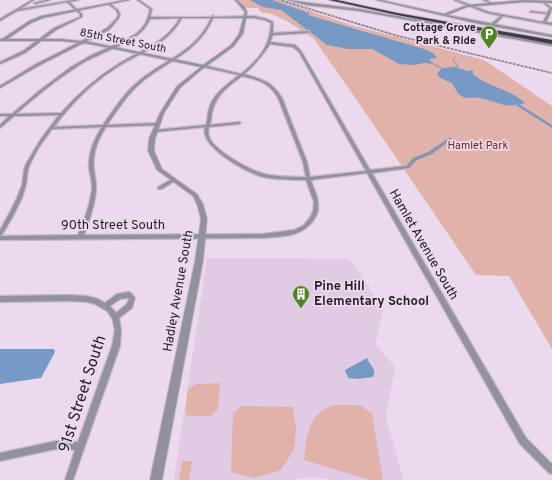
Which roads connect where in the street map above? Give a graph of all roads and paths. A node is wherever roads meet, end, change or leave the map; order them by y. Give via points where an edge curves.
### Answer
1 (33, 0) edge
2 (49, 0) edge
3 (78, 0) edge
4 (129, 0) edge
5 (138, 0) edge
6 (236, 0) edge
7 (288, 0) edge
8 (332, 0) edge
9 (343, 0) edge
10 (377, 0) edge
11 (455, 0) edge
12 (484, 0) edge
13 (512, 0) edge
14 (542, 1) junction
15 (68, 2) junction
16 (516, 2) junction
17 (552, 2) edge
18 (27, 4) junction
19 (110, 4) junction
20 (493, 4) junction
21 (468, 6) junction
22 (76, 9) junction
23 (17, 10) junction
24 (531, 12) dead end
25 (549, 14) junction
26 (444, 15) junction
27 (213, 16) junction
28 (246, 16) junction
29 (502, 16) junction
30 (182, 17) junction
31 (149, 18) junction
32 (0, 20) edge
33 (544, 23) junction
34 (552, 24) edge
35 (492, 25) junction
36 (308, 32) dead end
37 (272, 34) junction
38 (552, 36) edge
39 (2, 40) edge
40 (42, 40) junction
41 (552, 40) edge
42 (84, 42) junction
43 (270, 43) junction
44 (552, 45) edge
45 (113, 47) junction
46 (141, 53) junction
47 (172, 60) junction
48 (0, 63) edge
49 (204, 66) junction
50 (241, 74) junction
51 (0, 87) edge
52 (62, 114) junction
53 (0, 115) edge
54 (12, 115) junction
55 (239, 123) dead end
56 (157, 124) junction
57 (104, 126) junction
58 (208, 126) junction
59 (0, 127) edge
60 (51, 128) junction
61 (154, 131) junction
62 (450, 139) dead end
63 (368, 172) junction
64 (308, 179) junction
65 (174, 180) junction
66 (160, 188) dead end
67 (314, 214) joint
68 (0, 234) edge
69 (202, 236) junction
70 (0, 238) edge
71 (80, 238) junction
72 (0, 299) edge
73 (106, 306) junction
74 (115, 317) junction
75 (81, 446) junction
76 (0, 457) edge
77 (552, 470) edge
78 (69, 480) edge
79 (156, 480) edge

1 - 18 street
2 - 18 street
3 - 15 street
4 - 19 street
5 - 31 street via 151,9
6 - 28 street via 245,9
7 - 44 street via 359,10
8 - 41 highway
9 - 41 highway
10 - 26 street
11 - 21 street
12 - 20 street
13 - 16 street
14 - 16 street
14 - 17 street
14 - 25 street via 551,8
15 - 22 street
15 - 23 street
16 - 20 street
18 - 23 street
19 - 22 street
19 - 42 street via 117,10 118,18 113,26
20 - 21 street
21 - 26 street
21 - 29 street
22 - 39 street via 37,19
22 - 40 street via 81,17 55,30
23 - 32 street
24 - 25 street
25 - 33 street
26 - 35 street
27 - 28 street
27 - 30 street
27 - 47 street via 205,34
28 - 37 street via 269,20 272,23
28 - 49 street, Hadley Avenue South via 241,34 232,46
29 - 33 street
29 - 35 street
30 - 31 street
30 - 46 street via 166,38
31 - 45 street via 142,29
33 - 34 street
35 - 38 street
36 - 37 street
37 - 43 street
39 - 40 street, 85th Street South
40 - 42 street, 85th Street South
40 - 48 street
42 - 45 street, 85th Street South
42 - 51 street
43 - 50 street via 263,54
43 - 63 street, Hamlet Avenue South via 294,46 300,52
45 - 46 street, 85th Street South
45 - 54 street via 58,77
46 - 47 street, 85th Street South
46 - 52 street via 89,86
47 - 49 street, 85th Street South
47 - 57 street via 132,89
49 - 50 street, 85th Street South
49 - 56 street, Hadley Avenue South via 178,87
50 - 58 street via 215,99
50 - 64 street, 85th Street South via 266,82 276,91 304,162
52 - 54 street
52 - 60 street
53 - 54 street
54 - 59 street
55 - 58 street
56 - 57 street
56 - 61 street, Hadley Avenue South
57 - 60 street
57 - 71 street via 93,150 92,204
58 - 61 street
58 - 64 street via 206,135 217,150 243,167 270,176
60 - 68 street via 28,164 24,174 25,183 14,213
61 - 65 street, Hadley Avenue South via 151,151 160,170
62 - 63 street via 430,153 415,159 407,167
63 - 64 street
63 - 77 street, Hamlet Avenue South via 523,441
64 - 67 street, 85th Street South via 316,202
65 - 66 street
65 - 69 street, Hadley Avenue South via 196,195 204,219
67 - 69 street, 90th Street South via 306,226 295,232
69 - 71 street, 90th Street South
69 - 79 street, Hadley Avenue South
70 - 71 street, 90th Street South
72 - 73 street via 86,299
73 - 74 street
73 - 74 street via 120,296 129,295 132,298 130,306
74 - 75 street, 91st Street South via 118,330 116,346
75 - 76 street via 56,445
75 - 78 street, 91st Street South

